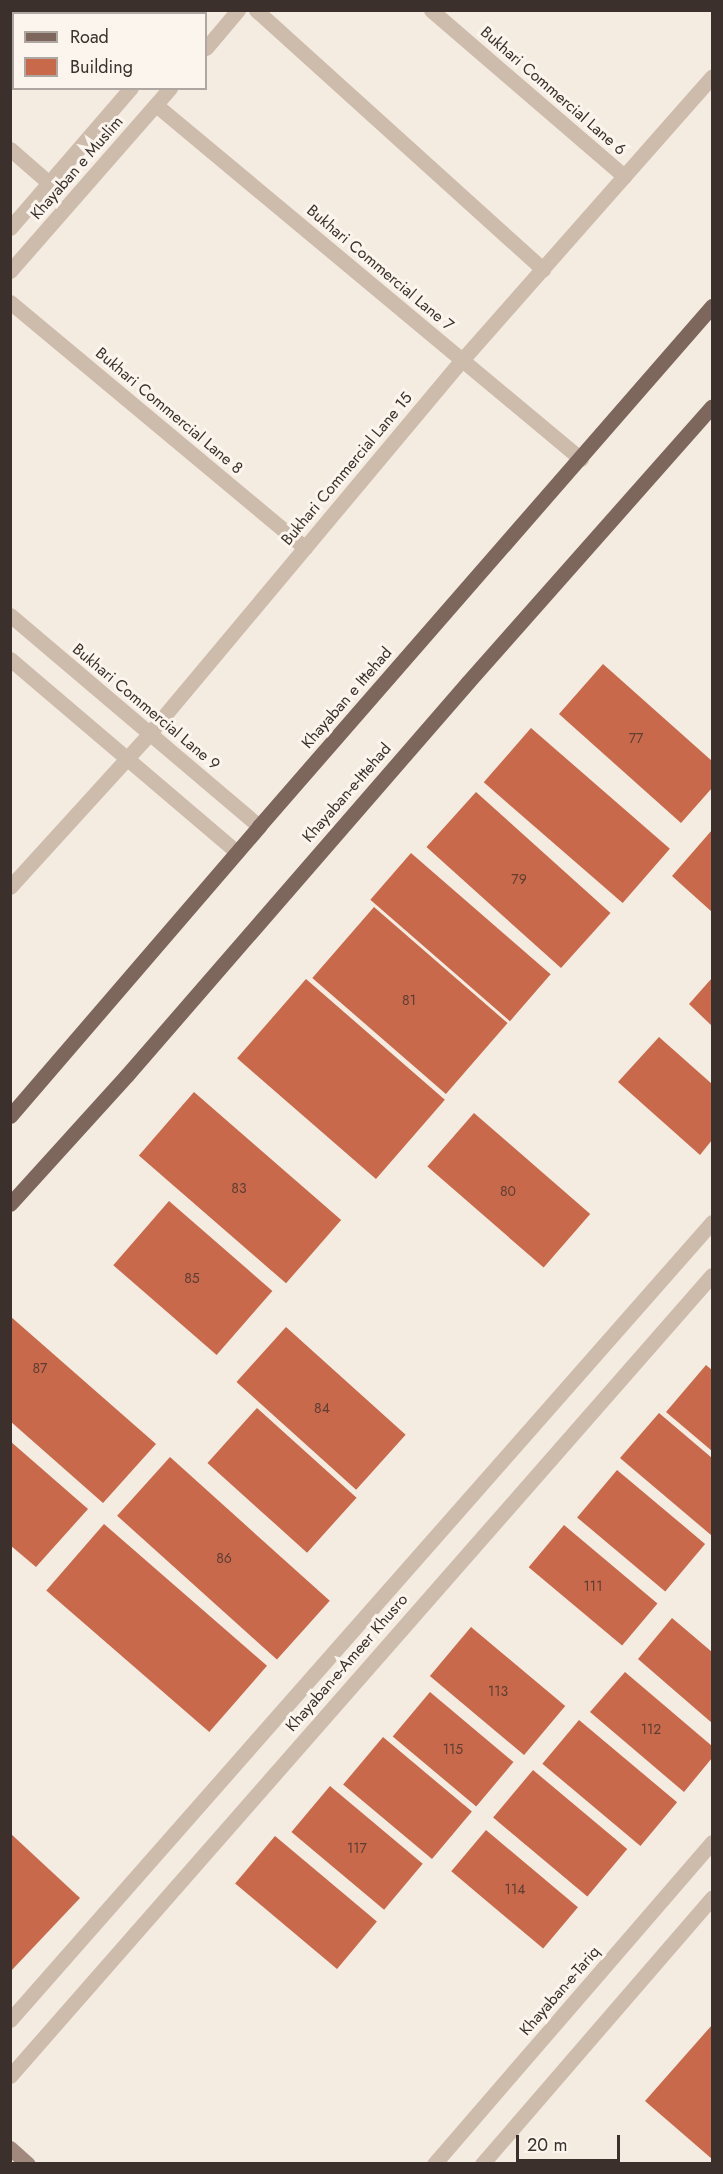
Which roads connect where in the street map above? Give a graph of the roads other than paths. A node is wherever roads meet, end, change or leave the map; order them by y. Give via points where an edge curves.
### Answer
1 (238, 10) edge
2 (256, 10) edge
3 (431, 10) edge
4 (207, 47) edge
5 (712, 76) edge
6 (129, 90) edge
7 (168, 90) edge
8 (156, 105) junction
9 (10, 149) edge
10 (624, 176) junction
11 (49, 183) junction
12 (10, 228) edge
13 (543, 269) junction
14 (10, 271) edge
15 (10, 302) edge
16 (712, 306) edge
17 (462, 360) junction
18 (712, 406) edge
19 (581, 459) junction
20 (305, 548) junction
21 (10, 615) edge
22 (10, 659) edge
23 (149, 734) junction
24 (127, 758) junction
25 (259, 826) junction
26 (237, 852) junction
27 (10, 887) edge
28 (10, 1116) edge
29 (10, 1204) edge
30 (712, 1222) edge
31 (712, 1275) edge
32 (712, 1842) edge
33 (712, 1898) edge
34 (10, 2020) edge
35 (10, 2076) edge
36 (10, 2148) edge
37 (28, 2163) edge
38 (434, 2163) edge
39 (482, 2163) edge

1 - 4 street
2 - 13 street
3 - 10 street, Bukhari Commercial Lane 6
5 - 10 street, Bukhari Commercial Lane 15
6 - 11 street, Khayaban e Muslim
7 - 8 street, Khayaban e Muslim
8 - 14 street, Khayaban e Muslim
8 - 17 street, Bukhari Commercial Lane 7
9 - 11 street
10 - 13 street, Bukhari Commercial Lane 15
11 - 12 street, Khayaban e Muslim
13 - 17 street, Bukhari Commercial Lane 15
15 - 20 street, Bukhari Commercial Lane 8
16 - 19 main road, Khayaban e Ittehad
17 - 19 street, Bukhari Commercial Lane 7
17 - 20 street, Bukhari Commercial Lane 15
18 - 29 main road, Khayaban-e-Ittehad
19 - 25 main road, Khayaban e Ittehad
20 - 23 street, Bukhari Commercial Lane 15
21 - 23 street, Bukhari Commercial Lane 9
22 - 24 street
23 - 24 street, Bukhari Commercial Lane 15
23 - 25 street, Bukhari Commercial Lane 9
24 - 26 street
24 - 27 street, Bukhari Commercial Lane 15
25 - 26 main road, Khayaban e Ittehad
26 - 28 main road, Khayaban e Ittehad
30 - 34 street, Khayaban-e-Ameer Khusro
31 - 35 street, Khayaban-e-Ameer Khusro
32 - 38 street, Khayaban-e-Tariq
33 - 39 street
36 - 37 main road

